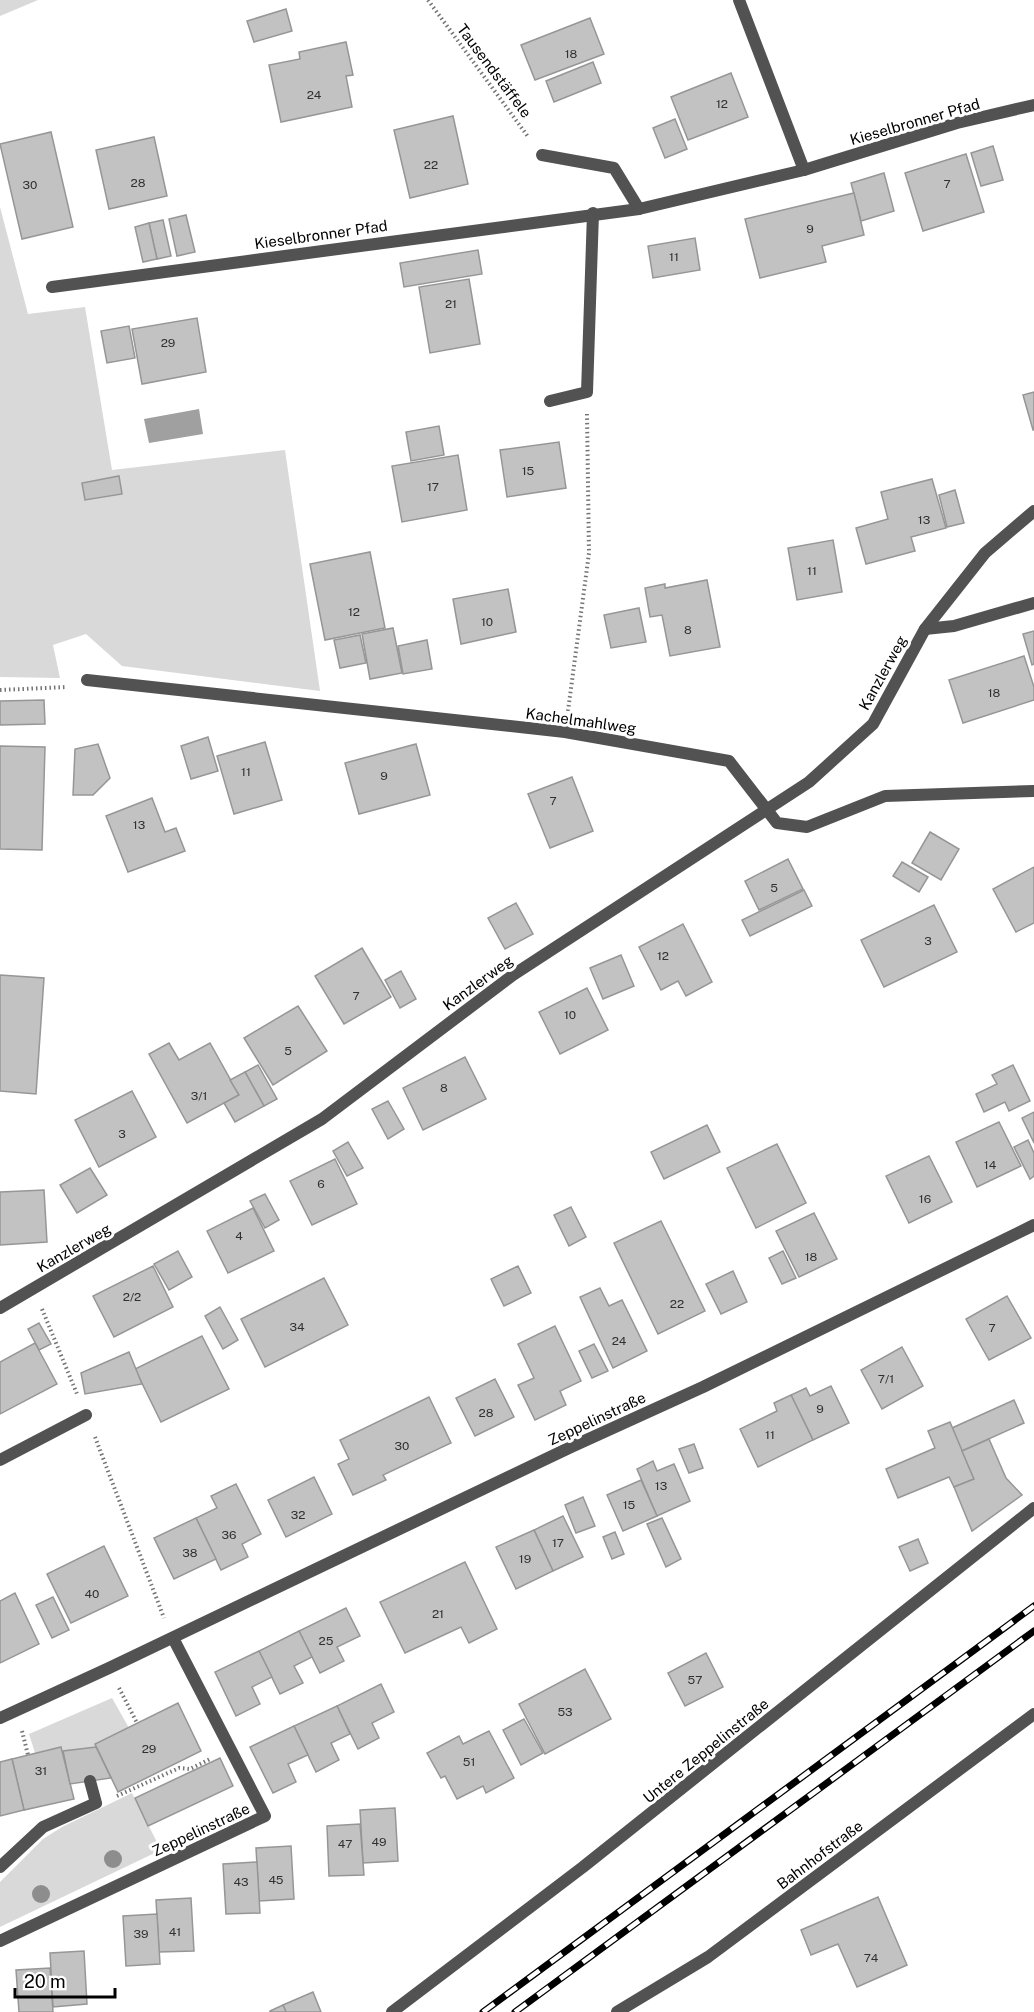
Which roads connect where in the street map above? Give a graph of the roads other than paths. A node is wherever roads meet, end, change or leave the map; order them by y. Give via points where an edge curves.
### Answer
1 (739, 0) edge
2 (1034, 105) edge
3 (542, 155) road end
4 (804, 170) junction
5 (639, 209) junction
6 (593, 213) junction
7 (52, 287) dead end
8 (550, 401) dead end
9 (1034, 511) edge
10 (1034, 603) edge
11 (925, 628) junction
12 (87, 680) road end
13 (1034, 791) edge
14 (767, 811) junction
15 (1034, 1225) edge
16 (0, 1308) edge
17 (86, 1415) road end
18 (0, 1460) edge
19 (1034, 1508) edge
20 (172, 1638) junction
21 (1034, 1714) edge
22 (0, 1718) edge
23 (90, 1781) dead end
24 (0, 1867) edge
25 (0, 1941) edge
26 (392, 2012) edge
27 (617, 2012) edge

1 - 4 street
2 - 4 street, Kieselbronner Pfad via 957,123
3 - 5 street via 614,168
4 - 5 street, Kieselbronner Pfad
5 - 6 street, Kieselbronner Pfad
6 - 7 street, Kieselbronner Pfad
6 - 8 street via 587,392
9 - 11 street, Kanzlerweg via 985,553
10 - 11 street, Kanzlerweg via 954,626
11 - 14 street, Kanzlerweg via 873,724 809,782
12 - 14 street, Kachelmahlweg via 565,732 729,761
13 - 14 street, Kachelmahlweg via 885,796 807,827 777,823
14 - 16 street, Kanzlerweg via 513,975 322,1119
15 - 20 street, Zeppelinstraße via 703,1387
17 - 18 street
19 - 26 street, Untere Zeppelinstraße via 583,1868
20 - 22 street, Zeppelinstraße
20 - 25 street, Zeppelinstraße via 265,1816
21 - 27 street, Bahnhofstraße via 708,1958
23 - 24 street via 96,1803 43,1827

